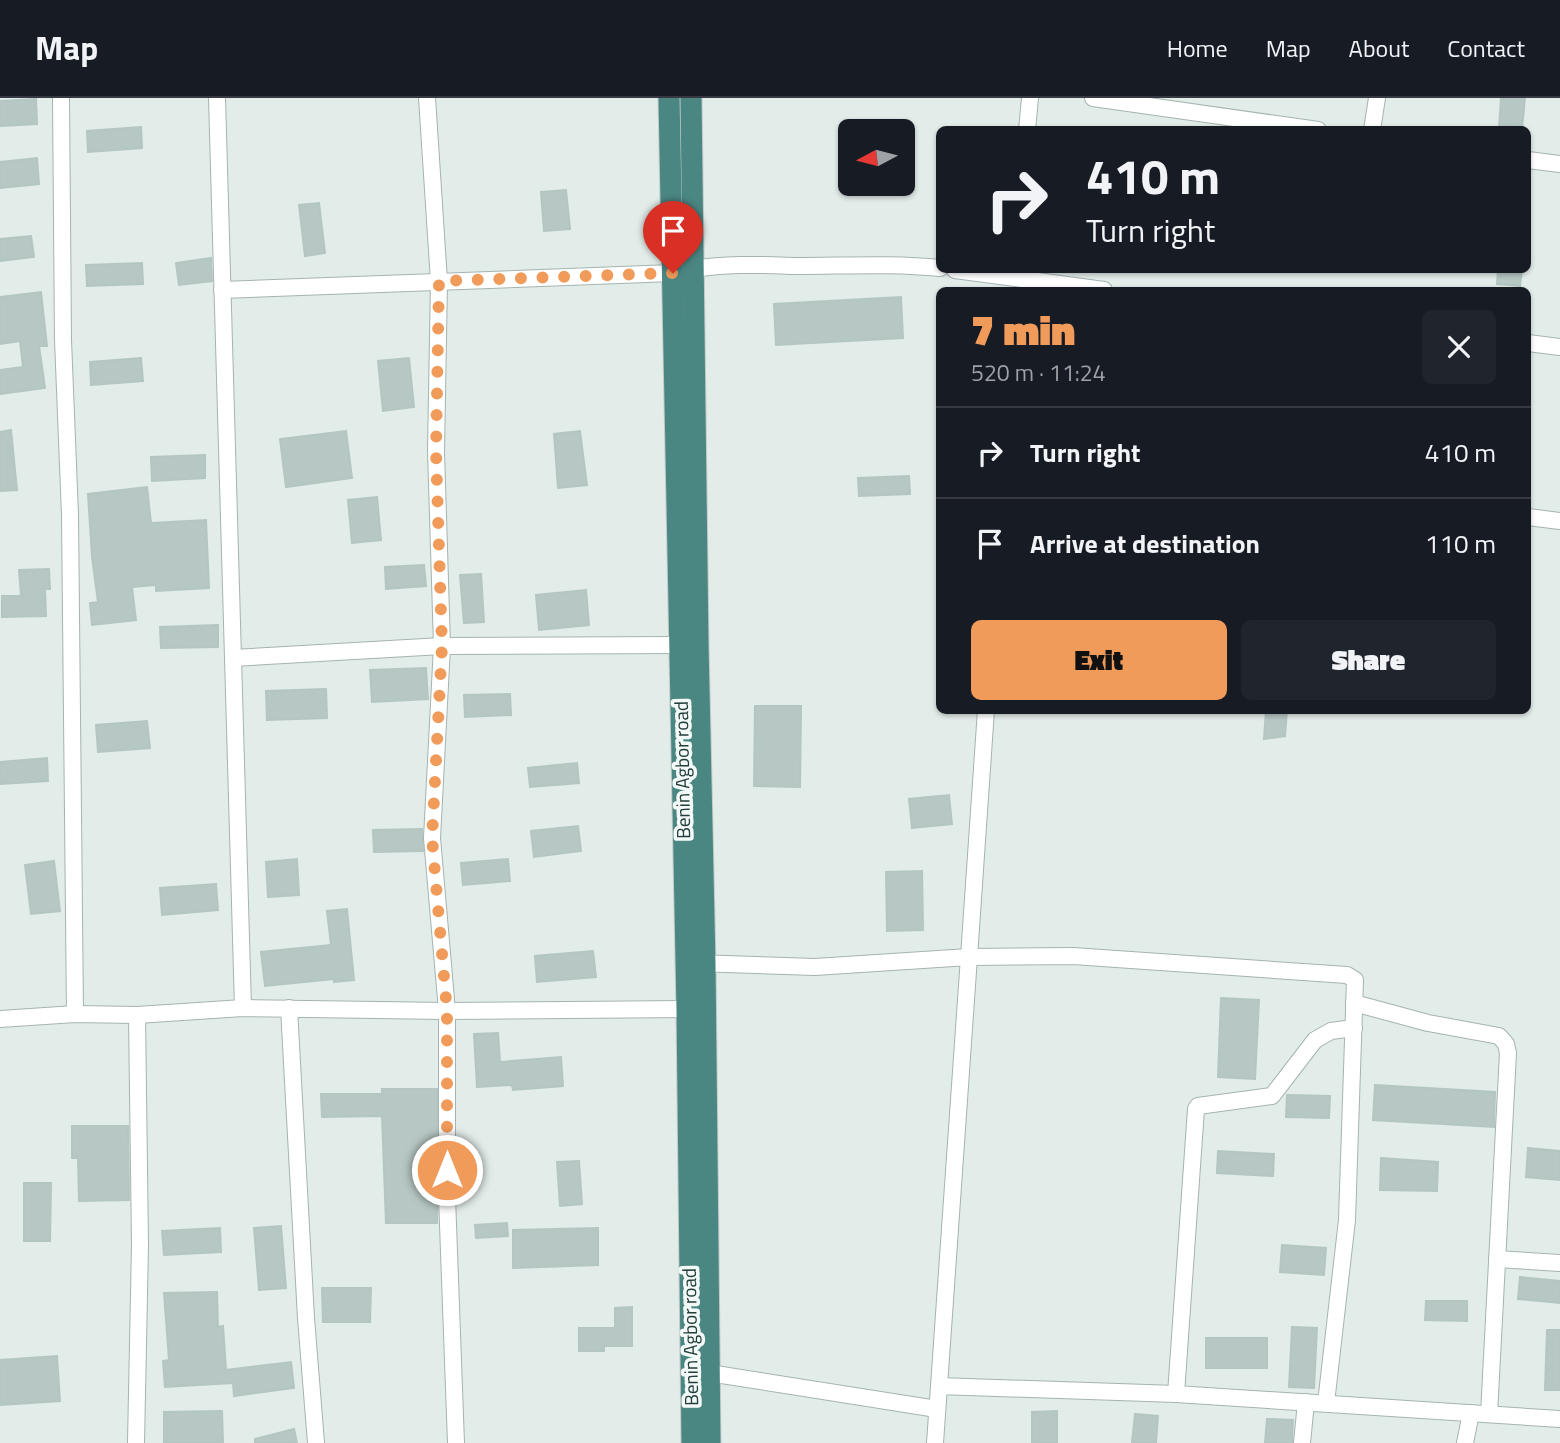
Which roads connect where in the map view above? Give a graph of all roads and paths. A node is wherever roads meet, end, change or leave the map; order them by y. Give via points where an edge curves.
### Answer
1 (61, 98) edge
2 (217, 98) edge
3 (428, 98) edge
4 (669, 98) edge
5 (691, 98) edge
6 (1030, 98) edge
7 (1093, 98) edge
8 (1377, 98) edge
9 (1027, 126) edge
10 (1290, 126) edge
11 (1373, 126) edge
12 (1531, 160) edge
13 (1560, 164) edge
14 (936, 268) edge
15 (694, 269) junction
16 (673, 273) junction
17 (988, 273) edge
18 (1012, 280) edge
19 (439, 281) junction
20 (1076, 287) edge
21 (222, 290) junction
22 (1531, 343) edge
23 (1560, 347) edge
24 (1531, 517) edge
25 (1560, 521) edge
26 (680, 645) junction
27 (442, 646) junction
28 (233, 658) junction
29 (986, 714) edge
30 (969, 957) junction
31 (696, 963) junction
32 (1354, 1003) junction
33 (243, 1008) junction
34 (289, 1008) junction
35 (687, 1009) junction
36 (447, 1011) junction
37 (75, 1014) junction
38 (137, 1015) junction
39 (0, 1018) edge
40 (1354, 1028) junction
41 (1497, 1259) junction
42 (1560, 1263) edge
43 (709, 1373) junction
44 (939, 1387) junction
45 (1176, 1394) junction
46 (1306, 1402) junction
47 (1326, 1403) junction
48 (937, 1409) junction
49 (1471, 1413) junction
50 (1489, 1414) junction
51 (1560, 1419) edge
52 (136, 1443) edge
53 (316, 1443) edge
54 (456, 1443) edge
55 (692, 1443) edge
56 (710, 1443) edge
57 (935, 1443) edge
58 (1302, 1443) edge
59 (1465, 1443) edge

1 - 37 street
2 - 21 street
3 - 19 street
4 - 16 highway, Benin Agbor road
5 - 15 highway, Benin Agbor road
6 - 9 street
7 - 10 street
8 - 11 street
12 - 13 street
14 - 15 street via 722,264
15 - 31 highway, Benin Agbor road
16 - 19 street
16 - 26 highway, Benin Agbor road
17 - 18 street
18 - 20 street
19 - 21 street
19 - 27 street via 436,451
21 - 28 street
22 - 23 street
24 - 25 street
26 - 27 street
26 - 31 highway, Benin Agbor road
27 - 28 street
27 - 36 street via 432,838
28 - 33 street
29 - 30 street
30 - 31 street via 815,967
30 - 32 street via 1073,956 1347,975 1355,980
30 - 44 street
31 - 35 highway, Benin Agbor road
31 - 43 highway, Benin Agbor road
32 - 40 street
32 - 41 street via 1499,1036 1506,1044
33 - 34 street
33 - 38 street
34 - 36 street
34 - 53 street
35 - 36 street
35 - 55 highway, Benin Agbor road
36 - 54 street via 447,1197
37 - 38 street
37 - 39 street
38 - 52 street
40 - 45 street via 1331,1031 1315,1040 1272,1096 1198,1105 1196,1109
40 - 47 street via 1347,1220
41 - 42 street
41 - 50 street
43 - 48 street
43 - 56 highway, Benin Agbor road
44 - 45 street
44 - 48 street
45 - 46 street
46 - 47 street
46 - 58 street
47 - 49 street
48 - 57 street
49 - 50 street
49 - 59 street
50 - 51 street

